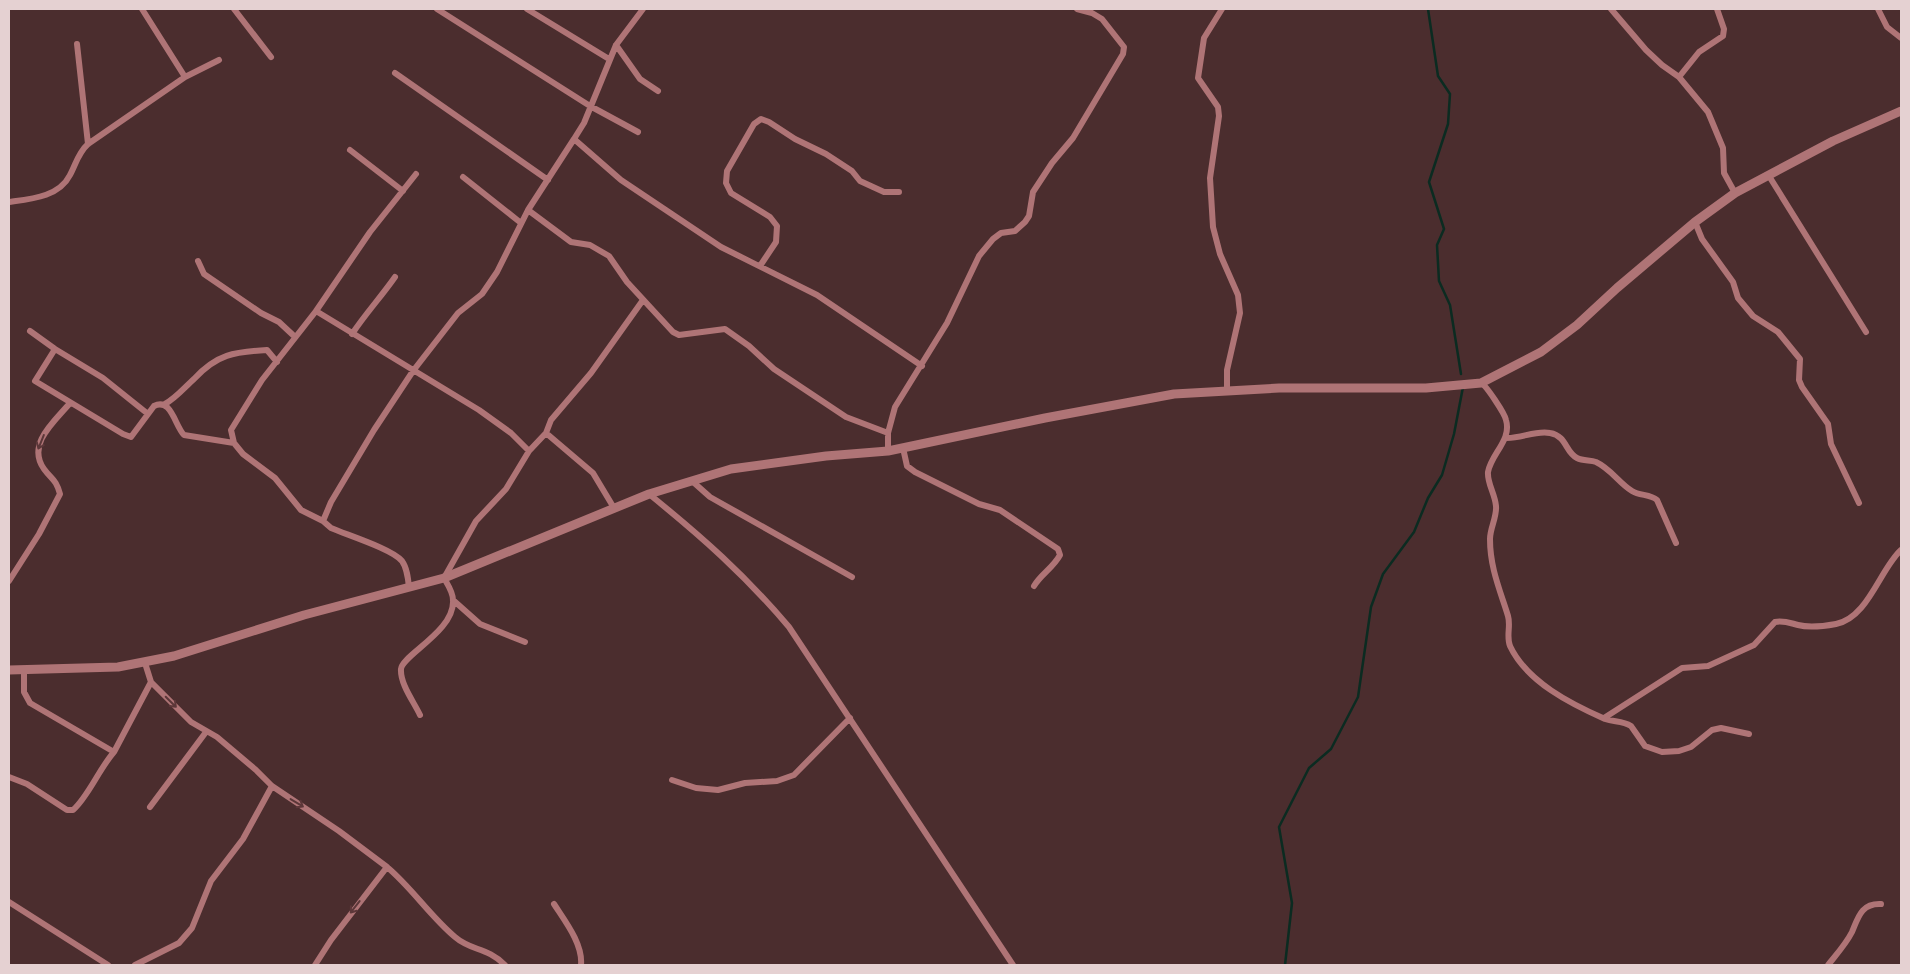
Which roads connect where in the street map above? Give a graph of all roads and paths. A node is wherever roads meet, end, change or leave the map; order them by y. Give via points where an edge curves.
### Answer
1 (142, 9) edge
2 (234, 9) edge
3 (437, 9) edge
4 (526, 9) edge
5 (643, 9) edge
6 (1077, 9) edge
7 (1222, 9) edge
8 (1611, 9) edge
9 (1717, 9) edge
10 (1878, 9) edge
11 (1901, 38) edge
12 (77, 44) dead end
13 (616, 45) junction
14 (271, 57) dead end
15 (609, 59) junction
16 (219, 60) dead end
17 (395, 73) dead end
18 (185, 77) junction
19 (1680, 77) junction
20 (658, 91) dead end
21 (590, 106) junction
22 (1901, 111) edge
23 (638, 132) dead end
24 (574, 138) junction
25 (88, 144) junction
26 (350, 150) dead end
27 (416, 174) dead end
28 (1769, 176) junction
29 (463, 177) dead end
30 (548, 180) junction
31 (403, 191) junction
32 (899, 192) dead end
33 (1735, 193) junction
34 (9, 202) edge
35 (528, 210) junction
36 (1695, 222) junction
37 (521, 223) junction
38 (198, 261) dead end
39 (760, 266) junction
40 (395, 277) dead end
41 (643, 300) junction
42 (316, 311) junction
43 (30, 331) dead end
44 (1866, 332) dead end
45 (352, 334) junction
46 (294, 336) junction
47 (55, 350) junction
48 (276, 362) junction
49 (922, 366) junction
50 (413, 371) junction
51 (1481, 382) junction
52 (1227, 392) junction
53 (70, 403) junction
54 (165, 404) junction
55 (148, 414) junction
56 (546, 433) junction
57 (888, 434) junction
58 (1505, 438) junction
59 (234, 443) junction
60 (903, 448) junction
61 (529, 451) junction
62 (888, 451) junction
63 (692, 481) junction
64 (649, 494) junction
65 (1859, 503) dead end
66 (614, 508) junction
67 (323, 521) junction
68 (1676, 543) dead end
69 (1901, 550) edge
70 (444, 578) junction
71 (852, 578) dead end
72 (9, 581) edge
73 (1034, 586) dead end
74 (409, 587) junction
75 (454, 600) junction
76 (525, 642) dead end
77 (145, 662) junction
78 (9, 670) edge
79 (24, 670) junction
80 (151, 682) junction
81 (420, 715) dead end
82 (850, 718) junction
83 (1604, 718) junction
84 (206, 732) junction
85 (1749, 734) dead end
86 (114, 752) junction
87 (9, 777) edge
88 (672, 780) dead end
89 (272, 786) junction
90 (150, 806) dead end
91 (387, 867) junction
92 (9, 902) edge
93 (554, 904) dead end
94 (1880, 904) dead end
95 (108, 965) edge
96 (135, 965) edge
97 (315, 965) edge
98 (506, 965) edge
99 (581, 965) edge
100 (1013, 965) edge
101 (1828, 965) edge

1 - 18 street
2 - 14 street
3 - 21 street
4 - 15 street
5 - 13 street
6 - 49 street via 1092,13 1110,26 1124,47 1122,54 1073,138 1033,192 1025,222 1015,231 993,238 980,256
7 - 52 street via 1204,38 1198,78 1218,107 1220,116 1210,178 1213,227 1220,254 1238,295 1240,313 1227,370
8 - 19 street via 1646,50
9 - 19 street via 1723,36 1699,52
10 - 11 street via 1887,26
12 - 25 street
13 - 15 street
13 - 20 street via 640,79
15 - 21 street
16 - 18 street
17 - 30 street
18 - 25 street
19 - 33 street via 1708,112 1723,148 1724,173
21 - 23 street
21 - 24 street
22 - 28 street via 1832,142
24 - 30 street
24 - 39 street via 621,180 721,246
25 - 34 street via 60,189 37,198
26 - 31 street
27 - 31 street
28 - 33 street
28 - 44 street
29 - 37 street
30 - 35 street
31 - 42 street via 370,232
32 - 39 street via 884,192 860,181 852,171 826,154 760,119 728,171 726,183 731,193 770,217 778,226 776,242
33 - 36 street
35 - 37 street
35 - 41 street via 570,242 590,245 609,256
36 - 51 street via 1577,325 1541,352
36 - 65 street via 1702,239 1733,282 1742,303 1753,316 1778,332 1800,359 1799,380 1828,424 1831,444
37 - 50 street via 497,272 482,294 458,313
38 - 46 street via 204,274 268,318 279,322
39 - 49 street via 817,295
40 - 45 street
41 - 56 street via 591,372 551,420
41 - 57 street via 668,328 679,335 725,329 774,369 846,417
42 - 45 street
42 - 46 street
43 - 47 street
45 - 50 street
46 - 48 street
47 - 53 street via 36,381
47 - 55 street via 103,378
48 - 54 street via 267,350 224,355 204,368 174,400
48 - 59 street via 231,430
49 - 57 street via 900,396
50 - 61 street via 512,433
50 - 67 street via 361,451
51 - 52 street via 1426,388 1279,388
51 - 58 street via 1506,419
52 - 60 street via 1199,391 1137,400
53 - 55 street via 131,437
53 -> 72 street via 41,438 37,451 43,468 57,481 60,494
54 - 55 street via 154,406
54 - 59 street via 184,435
56 - 61 street
56 - 66 street via 593,473
57 - 62 street
58 - 68 street via 1516,439 1540,432 1559,436 1570,453 1595,462 1634,492 1653,496
58 - 83 street via 1490,464 1488,479 1496,507 1490,538 1491,561 1509,618 1510,646 1532,675 1549,689
59 - 67 street via 243,454 275,478 301,510
60 - 62 street
60 - 73 street via 907,466 915,472 979,504 1000,510 1058,549 1060,556 1056,564
61 - 70 street via 506,489 476,521
62 - 63 street via 731,469
63 - 64 street
63 - 71 street via 710,497
64 - 66 street
64 - 82 street via 713,546 755,587 789,627
66 - 70 street
67 - 74 street via 331,528 392,553 406,568
69 - 83 street via 1877,586 1844,622 1805,626 1775,622 1754,645 1708,666 1682,668
70 - 74 street
70 - 75 street
74 - 77 street
75 - 76 street via 480,624
75 - 81 street via 439,631 401,666 402,677
77 - 79 street via 95,668
77 - 80 street
78 - 79 street
79 - 86 street via 24,692 30,703
80 -> 84 street via 191,722
80 - 86 street
82 - 88 street via 794,775 777,781 745,783 718,790 696,788
82 - 100 street
83 - 85 street via 1626,723 1645,746 1662,752 1679,752 1712,730 1721,728
84 - 89 street
84 - 90 street
86 - 87 street via 73,810
89 -> 91 street
89 - 96 street via 243,839 211,881 192,928 179,942
91 -> 97 street
91 - 98 street via 411,888 422,904 457,939 487,951
92 - 95 street
93 - 99 street via 578,948
94 - 101 street via 1867,906 1859,913 1852,932

